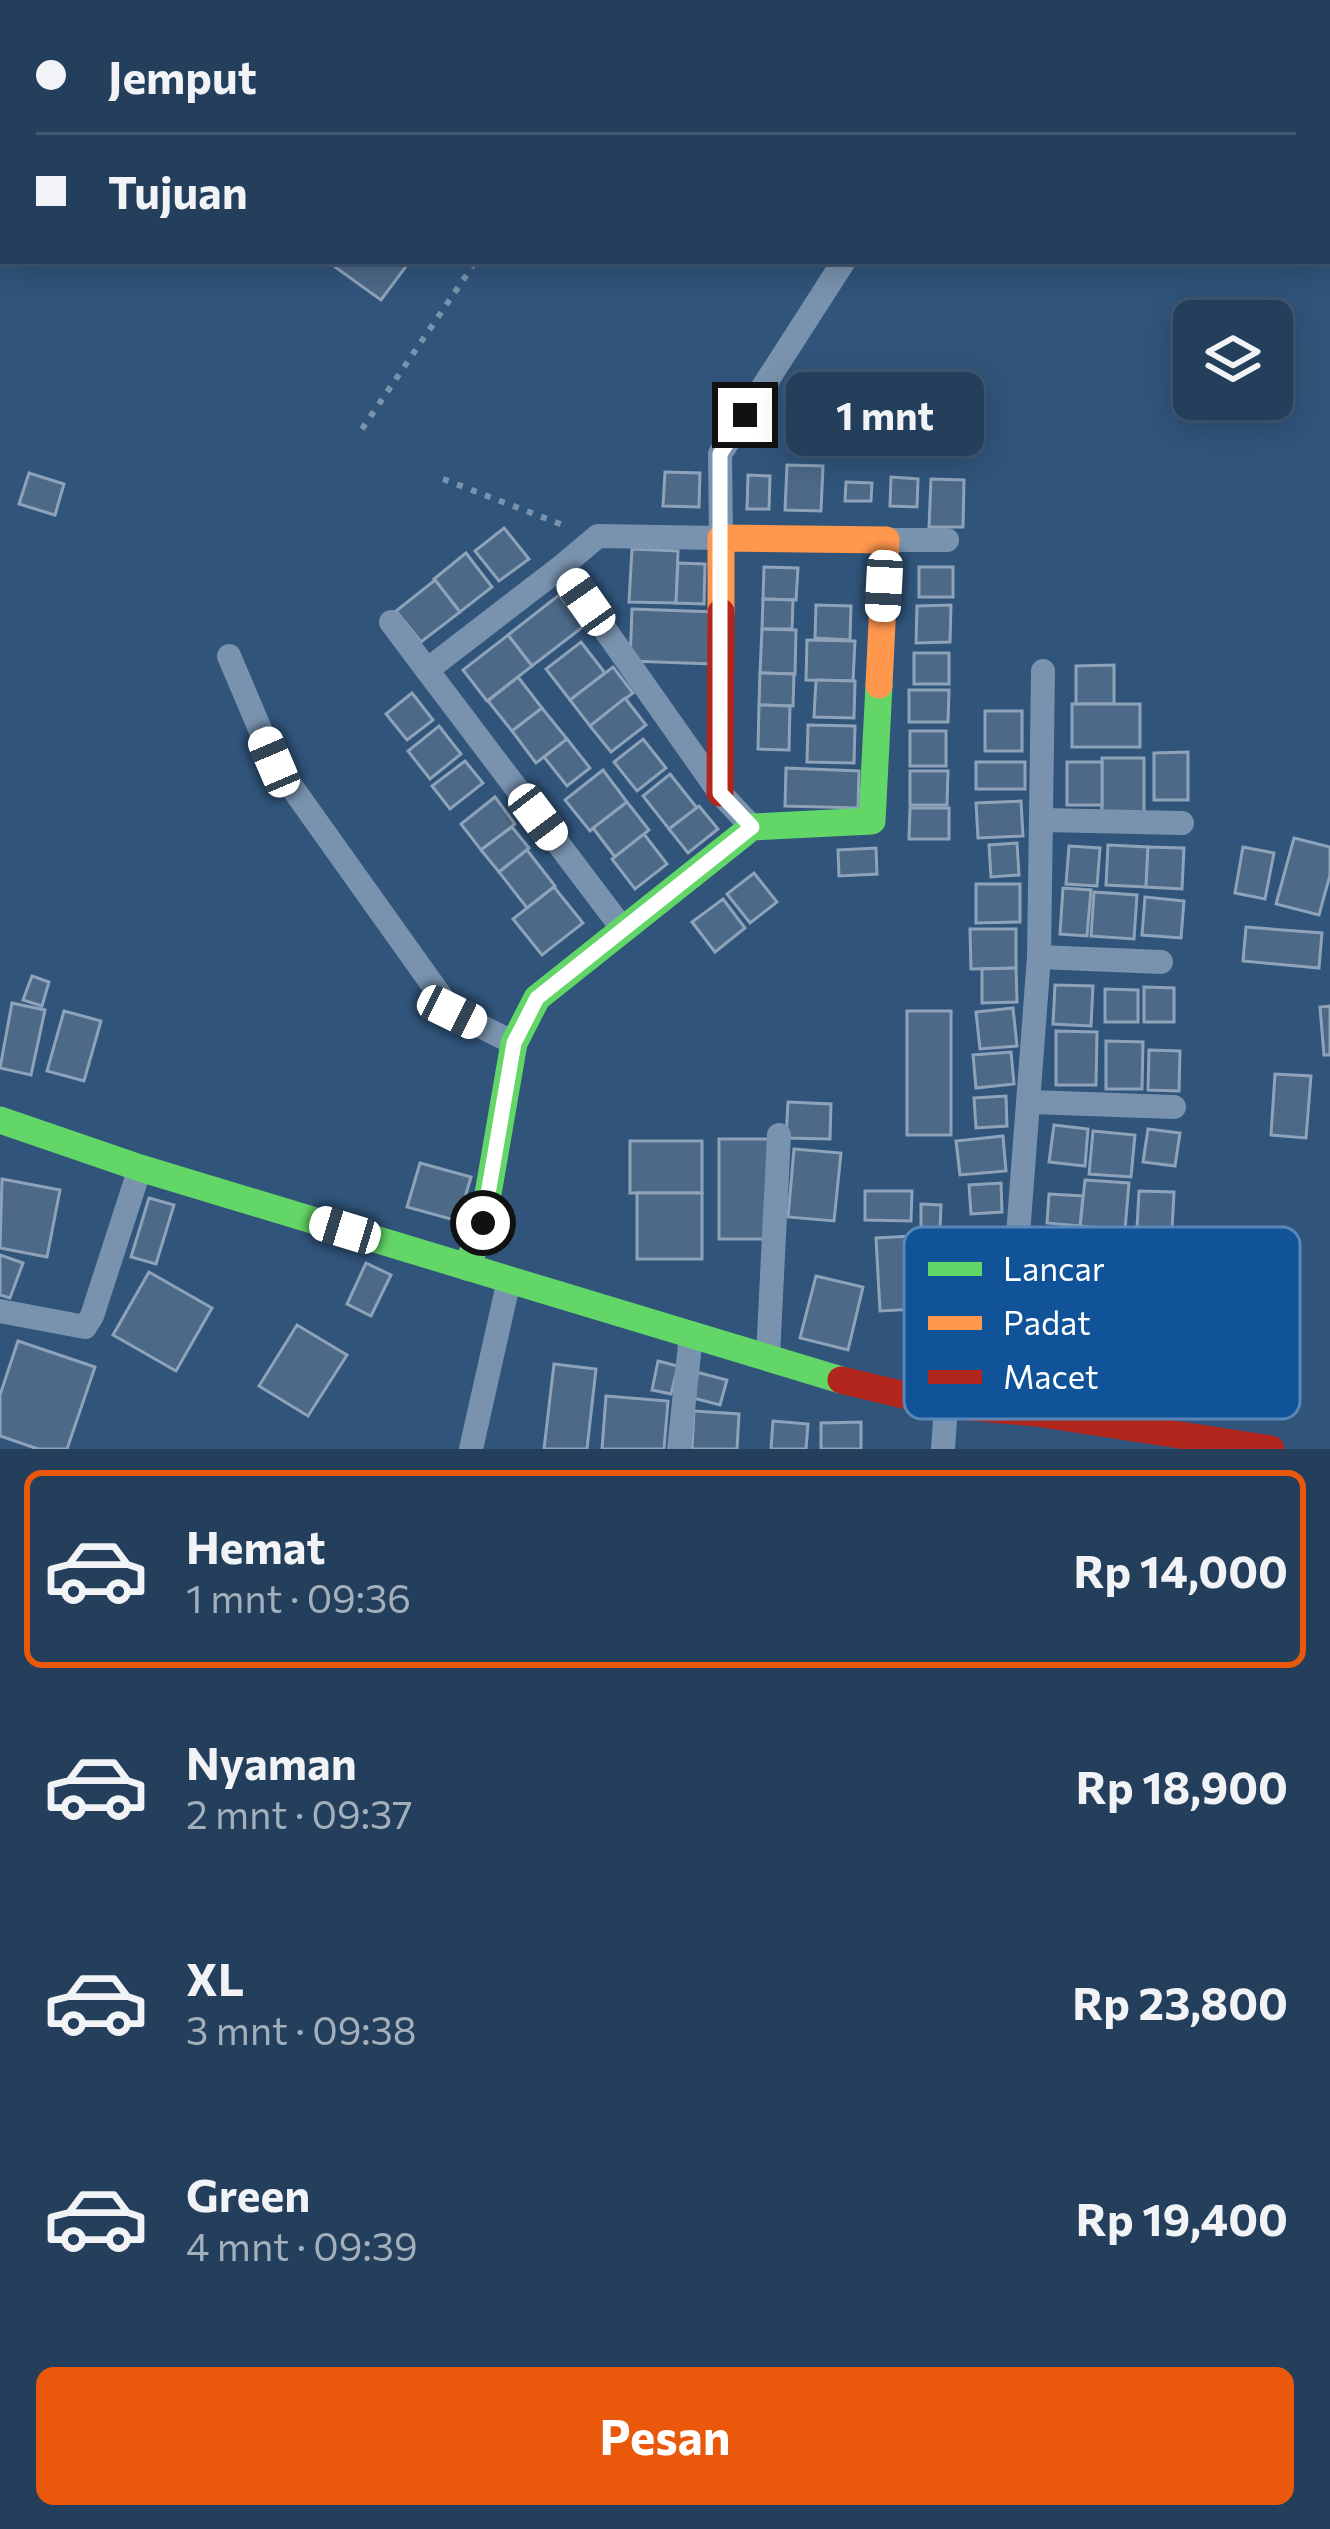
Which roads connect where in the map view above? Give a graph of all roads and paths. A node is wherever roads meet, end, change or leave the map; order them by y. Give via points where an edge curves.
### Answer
1 (474, 264) edge
2 (842, 264) edge
3 (362, 429) dead end
4 (443, 479) dead end
5 (721, 538) junction
6 (592, 539) junction
7 (886, 540) junction
8 (947, 540) dead end
9 (561, 567) junction
10 (392, 622) dead end
11 (229, 656) dead end
12 (427, 670) junction
13 (1043, 671) dead end
14 (720, 793) junction
15 (1043, 820) junction
16 (1182, 823) dead end
17 (752, 827) junction
18 (622, 928) junction
19 (1039, 958) junction
20 (1161, 962) dead end
21 (514, 1043) junction
22 (1030, 1102) junction
23 (1174, 1107) dead end
24 (0, 1120) edge
25 (779, 1136) dead end
26 (140, 1168) junction
27 (1019, 1227) edge
28 (487, 1273) junction
29 (0, 1312) edge
30 (691, 1334) junction
31 (768, 1355) junction
32 (904, 1395) edge
33 (945, 1419) edge
34 (1077, 1419) edge
35 (471, 1449) edge
36 (679, 1449) edge
37 (943, 1449) edge
38 (1271, 1449) edge

1 - 3 path
2 - 5 street via 720,454
4 - 6 path
5 - 6 street
5 - 7 street
5 - 14 street
6 - 9 street
7 - 8 street
7 - 17 street via 872,821
9 - 12 street
9 - 14 street
10 - 12 street
11 - 21 street via 274,762 452,1012
12 - 18 street
13 - 15 street
14 - 17 street
15 - 16 street
15 - 19 street
17 - 18 street
18 - 21 street via 537,998
19 - 20 street
19 - 22 street
21 - 28 street via 483,1223
22 - 23 street
22 - 27 street
24 - 26 street
25 - 31 street
26 - 28 street
26 - 29 street via 85,1327
28 - 30 street
28 - 35 street
30 - 31 street
30 - 36 street
31 - 32 street
33 - 37 street
34 - 38 street

